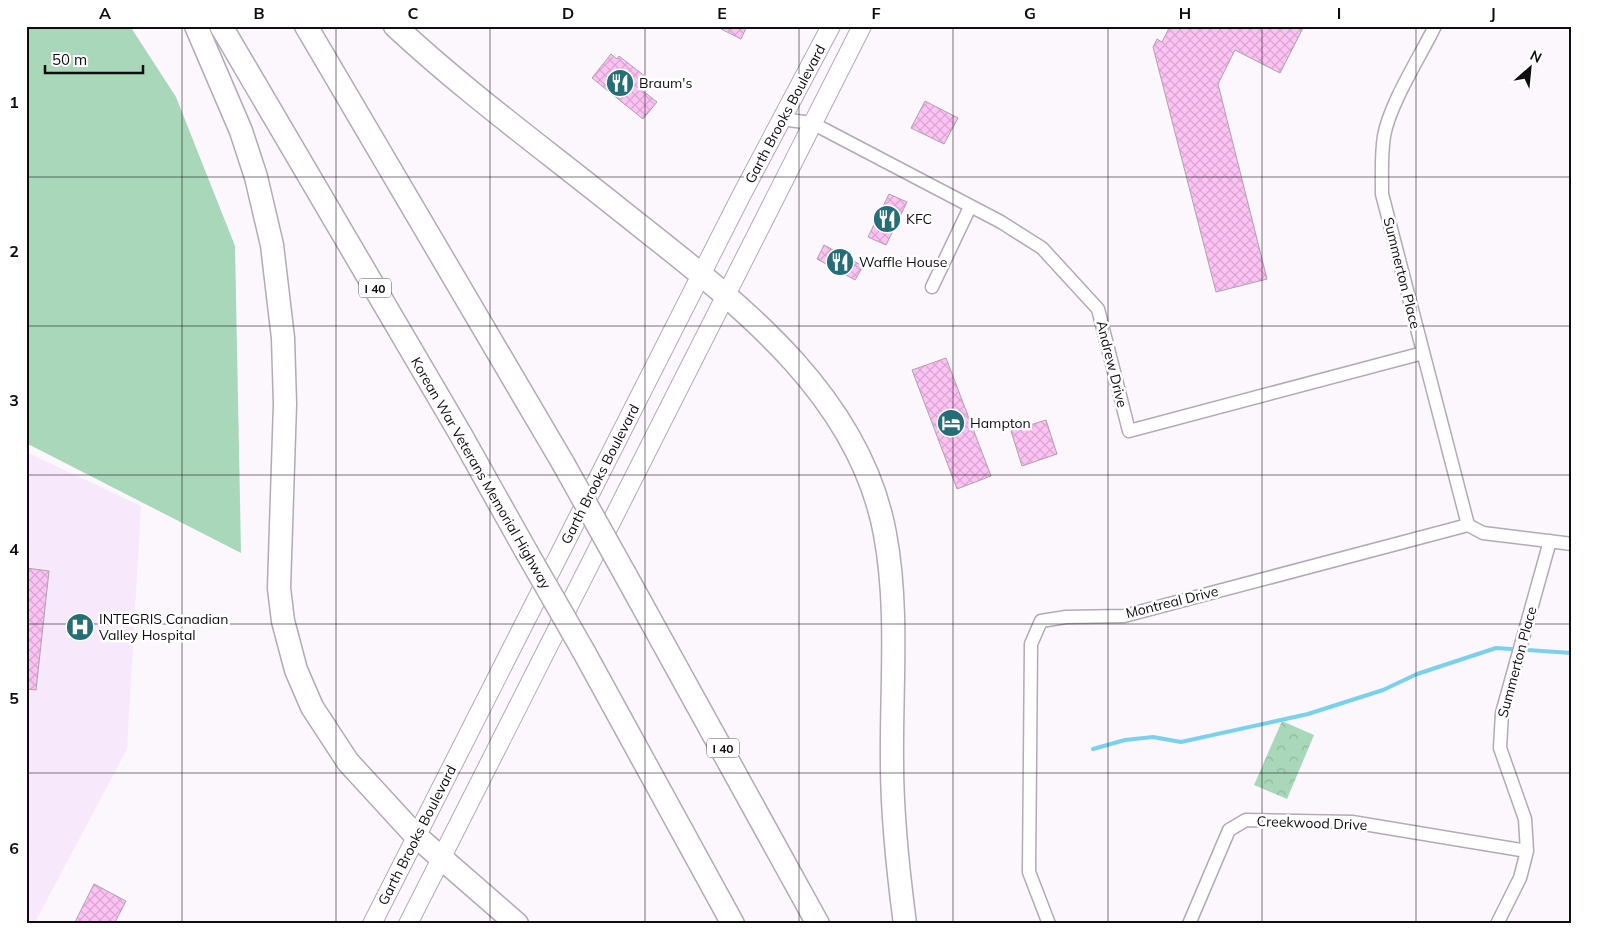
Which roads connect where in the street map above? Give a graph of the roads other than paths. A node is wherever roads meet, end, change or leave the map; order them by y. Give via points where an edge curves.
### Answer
1 (196, 26) edge
2 (221, 26) edge
3 (306, 26) edge
4 (395, 26) edge
5 (832, 26) edge
6 (862, 26) edge
7 (1435, 26) edge
8 (781, 119) junction
9 (812, 123) junction
10 (970, 207) junction
11 (702, 275) junction
12 (932, 287) dead end
13 (726, 296) junction
14 (1422, 353) junction
15 (1468, 525) junction
16 (1550, 541) junction
17 (1572, 544) edge
18 (416, 836) junction
19 (1527, 851) junction
20 (441, 858) junction
21 (372, 924) edge
22 (408, 924) edge
23 (517, 924) edge
24 (733, 924) edge
25 (818, 924) edge
26 (905, 924) edge
27 (1049, 924) edge
28 (1189, 924) edge
29 (1497, 924) edge

1 - 18 highway via 241,131 272,245 283,338 279,588 288,644 312,707 329,735 348,762
2 - 24 highway, Korean War Veterans Memorial Highway / I 40, bridge via 456,426
3 - 25 highway, I 40, bridge via 563,463
4 - 11 highway via 456,79
5 - 8 street, Garth Brooks Boulevard
6 - 9 street, Garth Brooks Boulevard
7 - 14 street, Summerton Place via 1394,106 1384,134 1382,163 1382,194
8 - 9 street, Andrew Drive
8 - 11 street, Garth Brooks Boulevard
9 - 10 street, Andrew Drive
9 - 13 street, Garth Brooks Boulevard
10 - 12 street
10 - 14 street, Andrew Drive via 1042,248 1098,309 1129,431
11 - 13 highway
11 - 18 street, Garth Brooks Boulevard
13 - 20 street, Garth Brooks Boulevard
13 - 26 highway via 806,374 857,450 875,494 885,534 891,580 892,766
14 - 15 street, Summerton Place
15 - 16 street via 1483,533
15 - 27 street, Montreal Drive via 1124,616 1041,621 1031,644 1029,872
16 - 17 street
16 - 19 street, Summerton Place via 1502,713 1500,748 1525,819
18 - 20 highway
18 - 21 street, Garth Brooks Boulevard
19 - 28 street, Creekwood Drive via 1352,822 1246,820 1229,830
19 - 29 street, Summerton Place via 1520,878
20 - 22 street, Garth Brooks Boulevard
20 - 23 highway

